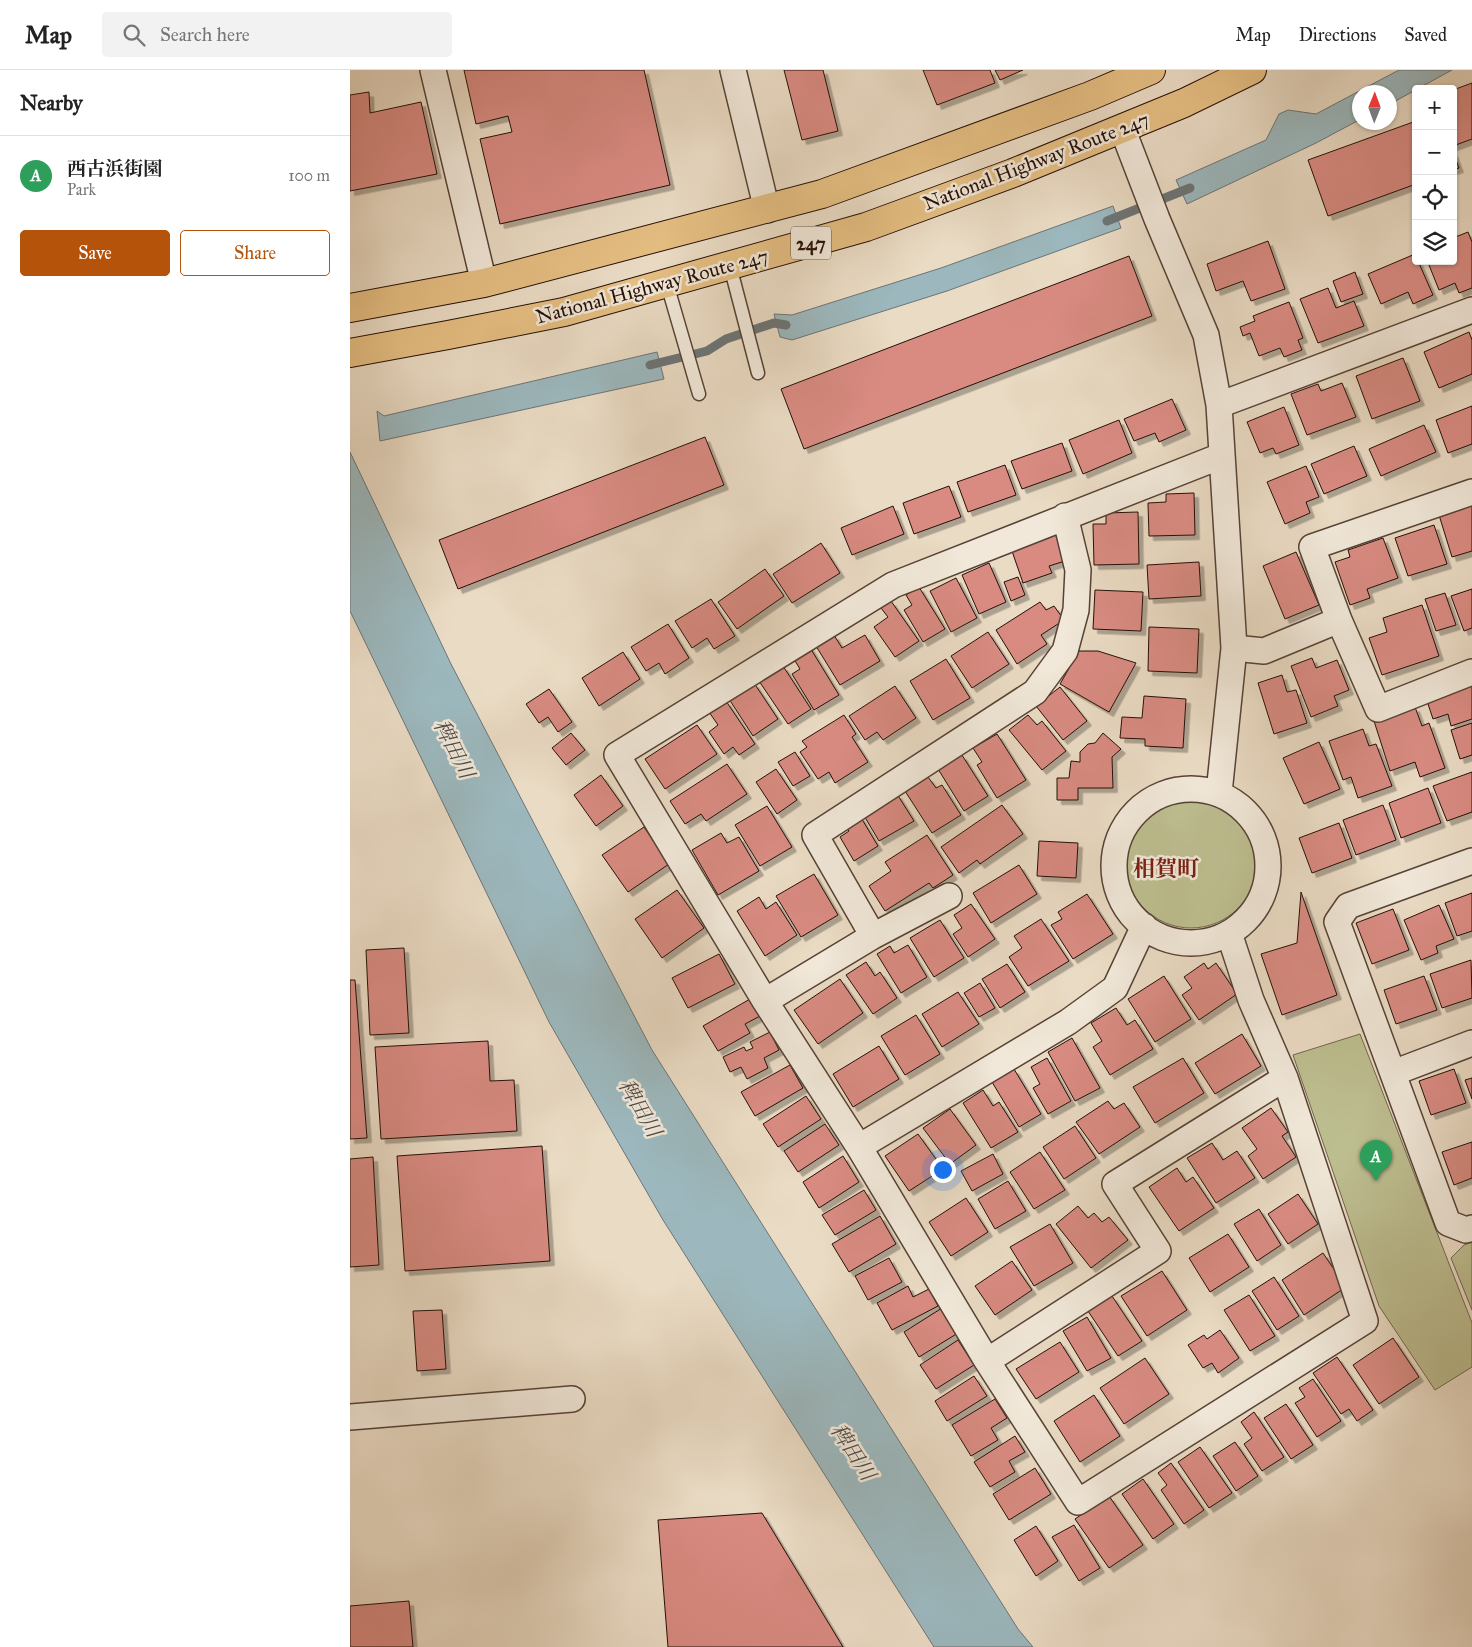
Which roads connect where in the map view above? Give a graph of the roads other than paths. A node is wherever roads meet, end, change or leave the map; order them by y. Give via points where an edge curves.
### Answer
1 (432, 70) edge
2 (733, 70) edge
3 (1151, 70) edge
4 (1252, 70) edge
5 (1122, 128) junction
6 (767, 210) junction
7 (730, 266) junction
8 (484, 284) junction
9 (667, 284) junction
10 (350, 308) edge
11 (1472, 310) edge
12 (350, 353) edge
13 (758, 373) dead end
14 (699, 394) dead end
15 (1219, 405) junction
16 (1221, 456) junction
17 (1472, 492) edge
18 (1065, 516) junction
19 (1339, 620) junction
20 (1234, 648) junction
21 (1472, 672) edge
22 (1219, 793) junction
23 (1472, 861) edge
24 (949, 896) dead end
25 (1144, 926) junction
26 (1229, 933) junction
27 (873, 936) junction
28 (765, 1000) junction
29 (1472, 1043) edge
30 (1393, 1073) junction
31 (1285, 1078) junction
32 (859, 1147) junction
33 (1472, 1228) edge
34 (987, 1361) junction
35 (572, 1399) dead end
36 (350, 1417) edge

1 - 8 street
2 - 6 street
3 - 6 highway, National Highway Route 247 / 247 via 1090,96 850,184
4 - 5 highway, National Highway Route 247 / 247
5 - 7 highway, National Highway Route 247 / 247 via 1012,174 866,227
5 - 15 street via 1206,336
6 - 8 highway, National Highway Route 247 / 247
7 - 9 highway, National Highway Route 247 / 247
7 - 13 lane
8 - 10 highway, National Highway Route 247 / 247
9 - 12 highway, National Highway Route 247 / 247 via 564,312
9 - 14 lane
11 - 15 street
15 - 16 street
16 - 18 street
16 - 20 street
17 - 19 street via 1312,547
18 - 27 street via 1078,570 1076,610 1065,651 1035,692 815,835
18 - 28 street via 893,585 617,755
19 - 20 street via 1264,651
19 - 21 street via 1378,709
20 - 22 street
22 - 25 street via 1194,788 1168,792 1145,803 1127,822 1116,845 1114,870 1119,896 1133,917
22 - 26 street via 1240,806 1257,825 1267,848 1268,873 1262,897 1248,918
23 - 30 street via 1348,906 1337,922
24 - 27 street
25 - 26 street via 1153,933 1178,942 1204,942
25 - 32 street via 1115,988 1068,1022
26 - 31 street via 1251,1000
27 - 28 street
28 - 32 street
29 - 30 street
30 - 33 street via 1448,1223 1466,1230
31 - 34 street via 1115,1184 1158,1251
31 - 34 street via 1364,1321 1078,1502
32 - 34 street
35 - 36 street

